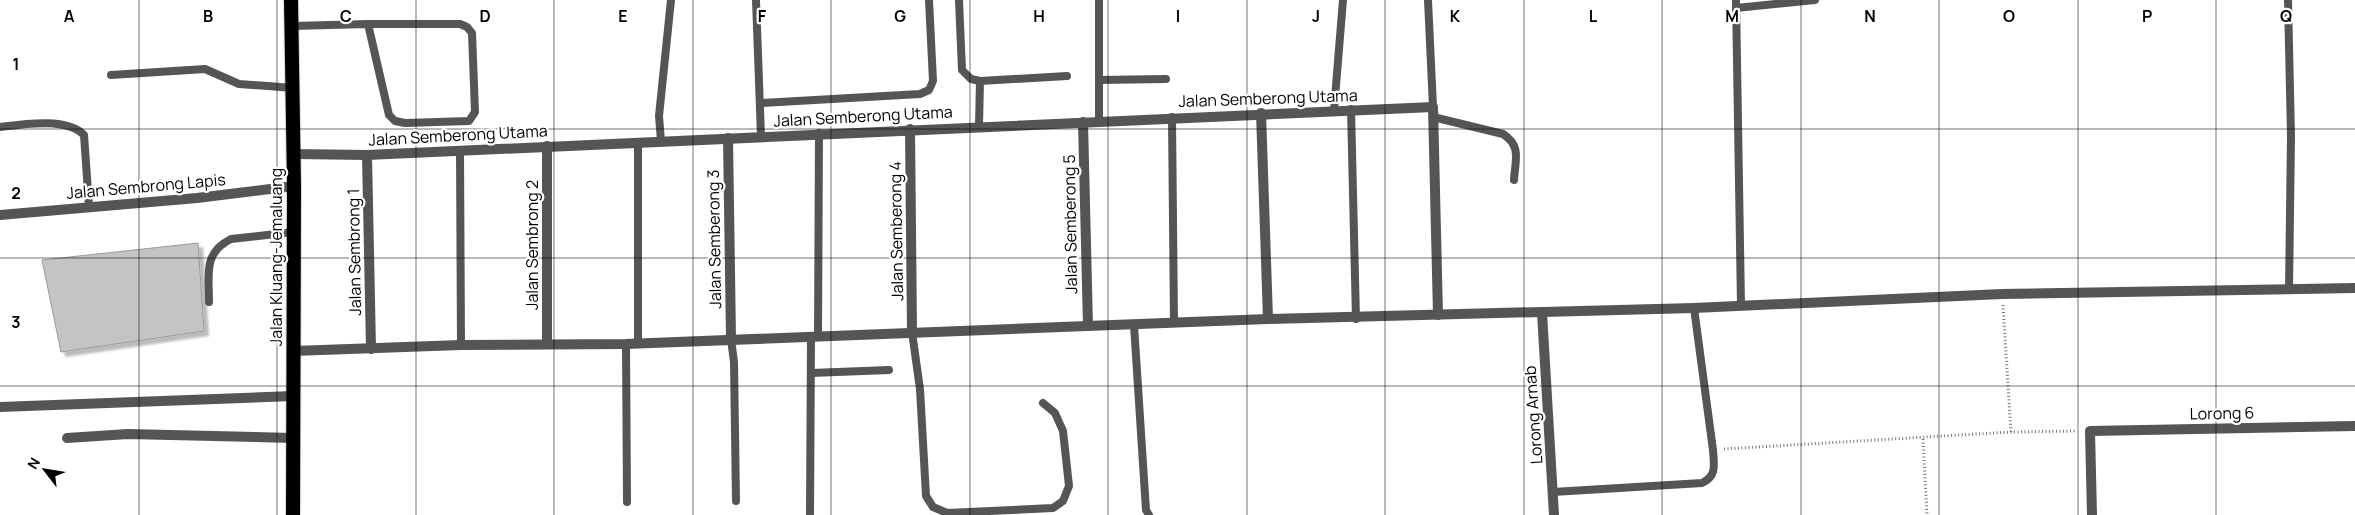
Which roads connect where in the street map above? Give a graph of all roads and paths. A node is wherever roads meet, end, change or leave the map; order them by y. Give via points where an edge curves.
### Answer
1 (291, 0) edge
2 (671, 0) edge
3 (756, 0) edge
4 (929, 0) edge
5 (959, 0) edge
6 (1099, 0) edge
7 (1343, 0) edge
8 (1428, 0) edge
9 (1815, 0) edge
10 (2288, 0) edge
11 (1736, 4) edge
12 (368, 24) junction
13 (292, 26) junction
14 (111, 75) dead end
15 (1067, 76) dead end
16 (1166, 79) dead end
17 (1099, 80) junction
18 (980, 81) junction
19 (294, 88) junction
20 (760, 103) junction
21 (1351, 109) junction
22 (1334, 110) junction
23 (1433, 112) junction
24 (1261, 113) junction
25 (1172, 117) junction
26 (1099, 121) junction
27 (1083, 122) junction
28 (979, 126) junction
29 (0, 127) edge
30 (910, 129) junction
31 (819, 133) junction
32 (761, 136) junction
33 (728, 138) junction
34 (661, 141) junction
35 (638, 143) junction
36 (548, 146) junction
37 (460, 151) junction
38 (294, 154) junction
39 (367, 155) junction
40 (1514, 180) dead end
41 (294, 186) junction
42 (89, 206) junction
43 (0, 215) edge
44 (293, 232) junction
45 (2355, 288) edge
46 (2289, 290) junction
47 (2002, 294) junction
48 (209, 302) dead end
49 (1741, 305) junction
50 (1694, 308) junction
51 (1542, 312) junction
52 (1438, 315) junction
53 (1268, 319) junction
54 (1356, 319) junction
55 (1174, 323) junction
56 (1134, 325) junction
57 (1088, 326) junction
58 (912, 332) junction
59 (814, 336) junction
60 (731, 339) junction
61 (638, 343) junction
62 (547, 344) junction
63 (626, 344) junction
64 (461, 345) junction
65 (371, 349) junction
66 (293, 351) junction
67 (889, 370) dead end
68 (811, 373) junction
69 (293, 396) junction
70 (1043, 403) dead end
71 (0, 407) edge
72 (2355, 426) edge
73 (2090, 430) junction
74 (2011, 432) junction
75 (67, 438) dead end
76 (293, 438) junction
77 (1922, 439) junction
78 (1713, 450) junction
79 (1553, 492) junction
80 (736, 501) dead end
81 (627, 502) dead end
82 (293, 515) edge
83 (810, 515) edge
84 (1148, 515) edge
85 (1554, 515) edge
86 (1927, 515) edge
87 (2092, 515) edge

1 - 13 highway, Jalan Kluang-Jemaluang
2 - 34 lane via 660,116
3 - 20 lane
4 - 20 lane via 933,81 929,90 920,94
5 - 18 lane via 962,70 971,79
6 - 17 lane
7 - 22 lane
8 - 23 lane
9 - 11 lane
10 - 46 lane via 2291,136
11 - 49 lane
12 - 12 lane via 389,115 395,121 469,121 473,117 472,33 467,27 460,24
12 - 13 lane
13 - 19 highway, Jalan Kluang-Jemaluang
14 - 19 lane via 204,68 239,84
15 - 18 lane
16 - 17 lane
17 - 26 lane
18 - 28 lane
19 - 38 highway, Jalan Kluang-Jemaluang
20 - 32 lane
21 - 22 street, Jalan Semberong Utama
21 - 23 street, Jalan Semberong Utama
21 - 54 lane
22 - 24 street, Jalan Semberong Utama
23 - 40 lane via 1503,134 1512,140 1516,146
23 - 52 street
24 - 25 street, Jalan Semberong Utama
24 - 53 street
25 - 26 street, Jalan Semberong Utama
25 - 55 lane
26 - 27 street, Jalan Semberong Utama
27 - 28 street, Jalan Semberong Utama
27 - 57 street, Jalan Semberong 5
28 - 30 street, Jalan Semberong Utama
29 - 42 lane via 23,124 78,128 84,135
30 - 31 street, Jalan Semberong Utama
30 - 58 street, Jalan Semberong 4
31 - 32 street, Jalan Semberong Utama
31 - 59 lane
32 - 33 street, Jalan Semberong Utama
33 - 34 street, Jalan Semberong Utama
33 - 60 street, Jalan Semberong 3
34 - 35 street, Jalan Semberong Utama
35 - 36 street, Jalan Semberong Utama
35 - 61 lane
36 - 37 street, Jalan Semberong Utama
36 - 62 street, Jalan Sembrong 2
37 - 39 street, Jalan Semberong Utama
37 - 64 lane
38 - 39 street, Jalan Semberong Utama
38 - 41 highway, Jalan Kluang-Jemaluang
39 - 65 street, Jalan Sembrong 1
41 - 42 street, Jalan Sembrong Lapis via 197,198
41 - 44 highway, Jalan Kluang-Jemaluang
42 - 43 street, Jalan Sembrong Lapis
44 - 48 lane via 231,239 222,243 210,258
44 - 66 highway, Jalan Kluang-Jemaluang
45 - 46 street
46 - 47 street
47 - 49 street
47 - 74 path
49 - 50 street
50 - 51 street
50 - 78 lane
51 - 52 street
51 - 79 street, Lorong Arnab
52 - 54 street
53 - 54 street
53 - 55 street
55 - 56 street
56 - 57 street
56 - 84 lane
57 - 58 street
58 - 59 street
58 - 70 lane via 920,389 926,496 933,507 947,513 1054,508 1063,500 1069,486 1062,432 1055,413
59 - 60 street
59 - 68 lane
60 - 61 street
60 - 80 lane
61 - 63 street
62 - 63 street
62 - 64 street
63 - 81 lane
64 - 65 street
65 - 66 street
66 - 69 highway, Jalan Kluang-Jemaluang
67 - 68 lane
68 - 83 lane
69 - 71 street
69 - 76 highway, Jalan Kluang-Jemaluang
72 - 73 street, Lorong 6
73 - 74 path
73 - 87 street
74 - 77 path
75 - 76 street via 128,434
76 - 82 highway, Jalan Kluang-Jemaluang
77 - 78 path
77 - 86 path
78 - 79 lane via 1715,470 1709,480 1702,483
79 - 85 street, Lorong Arnab

